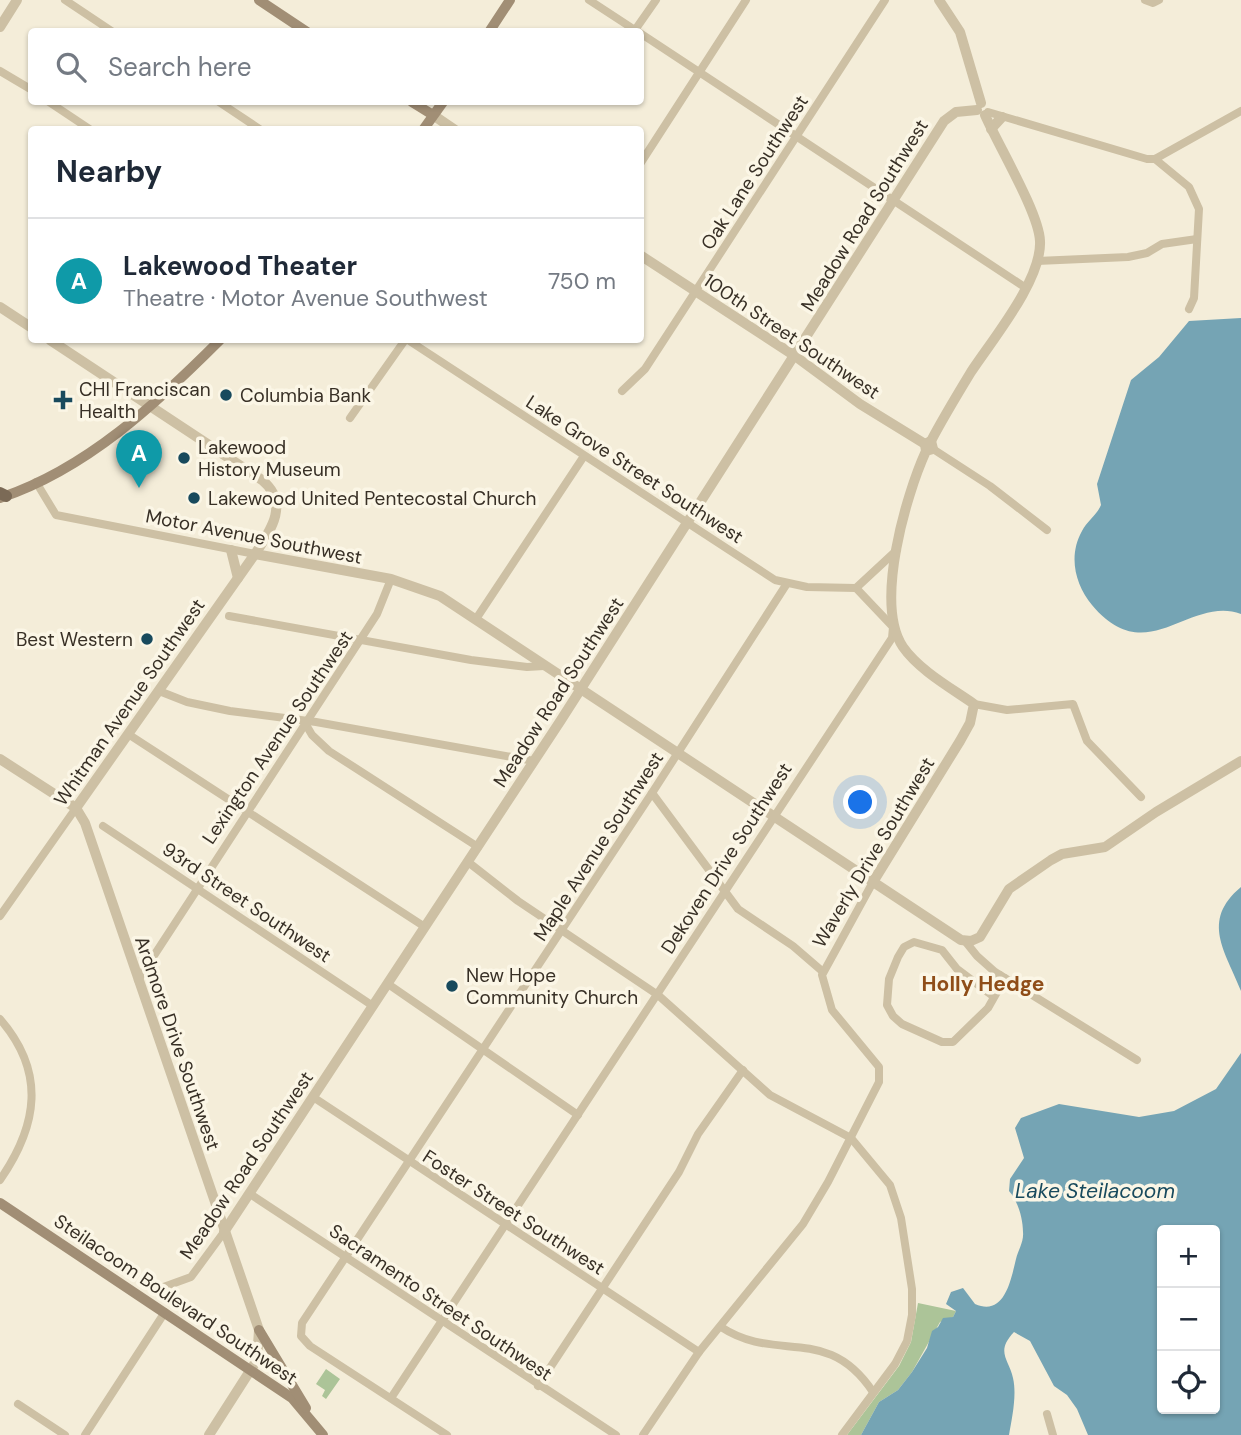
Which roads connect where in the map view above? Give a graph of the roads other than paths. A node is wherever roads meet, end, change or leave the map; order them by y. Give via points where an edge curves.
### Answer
1 (17, 0) edge
2 (65, 0) edge
3 (259, 0) edge
4 (510, 0) edge
5 (589, 0) edge
6 (656, 0) edge
7 (746, 0) edge
8 (885, 0) edge
9 (939, 0) edge
10 (1145, 0) edge
11 (1159, 0) edge
12 (0, 27) edge
13 (107, 28) edge
14 (301, 28) edge
15 (492, 28) edge
16 (632, 28) edge
17 (640, 28) edge
18 (644, 36) edge
19 (0, 71) edge
20 (700, 72) junction
21 (28, 88) edge
22 (54, 105) edge
23 (224, 105) edge
24 (417, 105) edge
25 (441, 105) edge
26 (983, 110) junction
27 (1241, 111) edge
28 (433, 115) junction
29 (1002, 117) junction
30 (85, 126) edge
31 (255, 126) edge
32 (426, 126) edge
33 (448, 126) edge
34 (991, 130) junction
35 (796, 136) junction
36 (644, 158) edge
37 (1156, 159) junction
38 (893, 200) junction
39 (1197, 239) junction
40 (644, 258) edge
41 (1037, 261) junction
42 (1026, 288) junction
43 (695, 291) junction
44 (0, 307) edge
45 (1189, 309) dead end
46 (28, 325) edge
47 (54, 343) edge
48 (217, 343) edge
49 (405, 343) edge
50 (412, 343) edge
51 (795, 356) junction
52 (622, 391) dead end
53 (149, 407) junction
54 (350, 418) dead end
55 (929, 446) junction
56 (584, 456) junction
57 (36, 482) junction
58 (2, 495) edge
59 (688, 524) junction
60 (1047, 530) dead end
61 (231, 550) junction
62 (897, 550) junction
63 (255, 554) junction
64 (238, 578) junction
65 (391, 579) junction
66 (786, 585) junction
67 (856, 588) junction
68 (229, 616) dead end
69 (477, 619) junction
70 (893, 627) junction
71 (361, 639) junction
72 (544, 666) junction
73 (582, 688) junction
74 (159, 691) junction
75 (974, 704) junction
76 (305, 723) junction
77 (128, 734) junction
78 (678, 754) junction
79 (0, 759) edge
80 (534, 761) junction
81 (1241, 761) edge
82 (652, 793) junction
83 (1141, 797) dead end
84 (76, 808) junction
85 (247, 810) junction
86 (775, 817) junction
87 (103, 826) dead end
88 (478, 847) junction
89 (468, 862) junction
90 (873, 882) junction
91 (195, 890) junction
92 (724, 894) junction
93 (2, 910) edge
94 (425, 927) junction
95 (561, 931) junction
96 (965, 941) junction
97 (822, 971) junction
98 (1002, 976) junction
99 (138, 980) junction
100 (388, 984) junction
101 (991, 994) junction
102 (658, 995) junction
103 (373, 1006) junction
104 (0, 1019) edge
105 (481, 1051) junction
106 (1137, 1060) dead end
107 (743, 1070) junction
108 (313, 1097) junction
109 (579, 1115) junction
110 (851, 1138) junction
111 (408, 1161) junction
112 (0, 1180) edge
113 (250, 1194) junction
114 (212, 1196) junction
115 (0, 1203) edge
116 (243, 1204) junction
117 (505, 1225) junction
118 (224, 1232) junction
119 (345, 1257) junction
120 (158, 1289) dead end
121 (602, 1289) junction
122 (165, 1312) junction
123 (441, 1320) junction
124 (721, 1327) junction
125 (259, 1330) junction
126 (698, 1352) junction
127 (250, 1370) junction
128 (538, 1385) junction
129 (873, 1392) junction
130 (391, 1398) junction
131 (18, 1404) dead end
132 (1047, 1414) dead end
133 (310, 1417) junction
134 (65, 1435) edge
135 (85, 1435) edge
136 (209, 1435) edge
137 (323, 1435) edge
138 (447, 1435) edge
139 (616, 1435) edge
140 (643, 1435) edge
141 (842, 1435) edge
142 (1053, 1435) edge

1 - 12 street
2 - 13 street
3 - 14 main road
4 - 15 main road
5 - 16 street
6 - 17 street
7 - 20 street
8 - 35 street, Oak Lane Southwest
9 - 26 street, Dekoven Drive Southwest via 960,32
10 - 11 street
18 - 20 street
19 - 21 street
20 - 35 street
20 - 36 street
22 - 30 street
23 - 31 street
24 - 28 main road
25 - 28 main road
26 - 29 street
26 - 34 street, Dekoven Drive Southwest
26 - 38 street, Meadow Road Southwest via 947,117
27 - 37 street
28 - 32 main road
28 - 33 street
29 - 34 street
29 - 37 street via 1122,154
34 - 41 street, Dekoven Drive Southwest via 1036,223 1041,242
35 - 38 street
35 - 43 street, Oak Lane Southwest
37 - 39 street via 1192,191 1200,214
38 - 42 street
38 - 51 street, Meadow Road Southwest
39 - 41 street via 1162,244 1128,257
39 - 45 street via 1194,298
40 - 43 street, 100th Street Southwest
41 - 42 street, Dekoven Drive Southwest
42 - 55 street, Dekoven Drive Southwest
43 - 51 street, 100th Street Southwest
43 - 52 street, Oak Lane Southwest via 641,374
44 - 46 street
47 - 53 street
48 - 53 main road
49 - 54 street
50 - 56 street, Lake Grove Street Southwest
51 - 55 street, 100th Street Southwest via 857,402
51 - 59 street, Meadow Road Southwest
53 - 57 main road via 117,434
53 - 63 street, Whitman Avenue Southwest via 262,480 273,492 276,520
55 - 60 street, 100th Street Southwest
55 - 62 street, Dekoven Drive Southwest via 909,491
56 - 59 street, Lake Grove Street Southwest
56 - 69 street
57 - 58 main road
57 - 61 street, Motor Avenue Southwest via 56,515
59 - 66 street, Lake Grove Street Southwest
59 - 73 street, Meadow Road Southwest
61 - 63 street, Motor Avenue Southwest
61 - 64 street
62 - 67 street
62 - 70 street, Dekoven Drive Southwest
63 - 64 street, Whitman Avenue Southwest
63 - 65 street, Motor Avenue Southwest
64 - 74 street, Whitman Avenue Southwest
65 - 69 street, Motor Avenue Southwest via 440,597
65 - 71 street, Lexington Avenue Southwest via 383,604
66 - 67 street, Lake Grove Street Southwest
66 - 78 street, Maple Avenue Southwest
67 - 70 street
68 - 71 street
69 - 72 street, Motor Avenue Southwest
70 - 75 street via 914,659
70 - 86 street, Dekoven Drive Southwest via 892,638
71 - 72 street via 471,660
71 - 76 street, Lexington Avenue Southwest
72 - 73 street, Motor Avenue Southwest
73 - 78 street, Motor Avenue Southwest
73 - 80 street, Meadow Road Southwest
74 - 76 street via 196,704
74 - 77 street, Whitman Avenue Southwest
75 - 83 street via 1007,710 1073,704 1087,741
75 - 90 street, Waverly Drive Southwest via 960,741
76 - 80 street
76 - 85 street, Lexington Avenue Southwest
76 - 88 street via 329,751
77 - 84 street, Whitman Avenue Southwest
77 - 85 street
78 - 82 street, Maple Avenue Southwest
78 - 86 street, Motor Avenue Southwest
79 - 84 street
80 - 88 street, Meadow Road Southwest
81 - 96 street via 1114,842 1098,850 1062,854 1033,872 1009,889 980,937
82 - 92 street
82 - 95 street, Maple Avenue Southwest
84 - 93 street, Whitman Avenue Southwest
84 - 99 street, Ardmore Drive Southwest via 91,839
85 - 91 street, Lexington Avenue Southwest
85 - 94 street
86 - 90 street, Motor Avenue Southwest
86 - 92 street, Dekoven Drive Southwest
87 - 91 street, 93rd Street Southwest
88 - 89 street, Meadow Road Southwest
89 - 94 street, Meadow Road Southwest
89 - 95 street
90 - 96 street, Motor Avenue Southwest
90 - 97 street, Waverly Drive Southwest
91 - 99 street, Lexington Avenue Southwest
91 - 103 street, 93rd Street Southwest
92 - 97 street
92 - 102 street, Dekoven Drive Southwest
94 - 100 street, Meadow Road Southwest
95 - 102 street
95 - 105 street, Maple Avenue Southwest
96 - 98 street
97 - 110 street, Waverly Drive Southwest via 832,1010 880,1070 879,1082
98 - 101 street
98 - 106 street
99 - 114 street, Ardmore Drive Southwest
100 - 103 street, Meadow Road Southwest
100 - 105 street
101 - 101 street via 988,1008 953,1042 942,1042 892,1016 886,994 898,957 914,942 942,950 957,969
102 - 107 street
102 - 109 street, Dekoven Drive Southwest
103 - 108 street, Meadow Road Southwest
104 - 112 street via 28,1063 32,1098 25,1136
105 - 109 street
105 - 111 street, Maple Avenue Southwest
107 - 110 street via 784,1104
107 - 121 street
108 - 111 street, Foster Street Southwest
108 - 113 street, Meadow Road Southwest
109 - 117 street, Dekoven Drive Southwest
110 - 124 street, Waverly Drive Southwest via 803,1224
110 - 129 street via 894,1193 912,1289 904,1348
111 - 117 street, Foster Street Southwest
111 - 119 street, Maple Avenue Southwest
113 - 116 street, Meadow Road Southwest
113 - 119 street, Sacramento Street Southwest
114 - 116 street via 226,1209
114 - 118 street, Ardmore Drive Southwest
115 - 122 main road, Steilacoom Boulevard Southwest
116 - 118 street, Meadow Road Southwest
117 - 121 street, Foster Street Southwest
117 - 123 street, Dekoven Drive Southwest
118 - 120 street, Meadow Road Southwest via 191,1277
118 - 125 street, Ardmore Drive Southwest
119 - 123 street, Sacramento Street Southwest
119 - 130 street, Maple Avenue Southwest via 302,1323 302,1336 310,1346
121 - 126 street, Foster Street Southwest
121 - 128 street
122 - 127 main road, Steilacoom Boulevard Southwest
122 - 135 street
123 - 128 street, Sacramento Street Southwest
123 - 130 street, Dekoven Drive Southwest
124 - 126 street, Waverly Drive Southwest
124 - 129 street via 755,1342 831,1353 856,1370
125 - 127 street, Ardmore Drive Southwest via 258,1353
125 - 133 main road
126 - 140 street, Waverly Drive Southwest
127 - 133 main road, Steilacoom Boulevard Southwest via 292,1398
127 - 136 street, Ardmore Drive Southwest
128 - 139 street, Sacramento Street Southwest
129 - 141 street
130 - 138 street
131 - 134 street
132 - 142 street
133 - 137 main road, Steilacoom Boulevard Southwest

